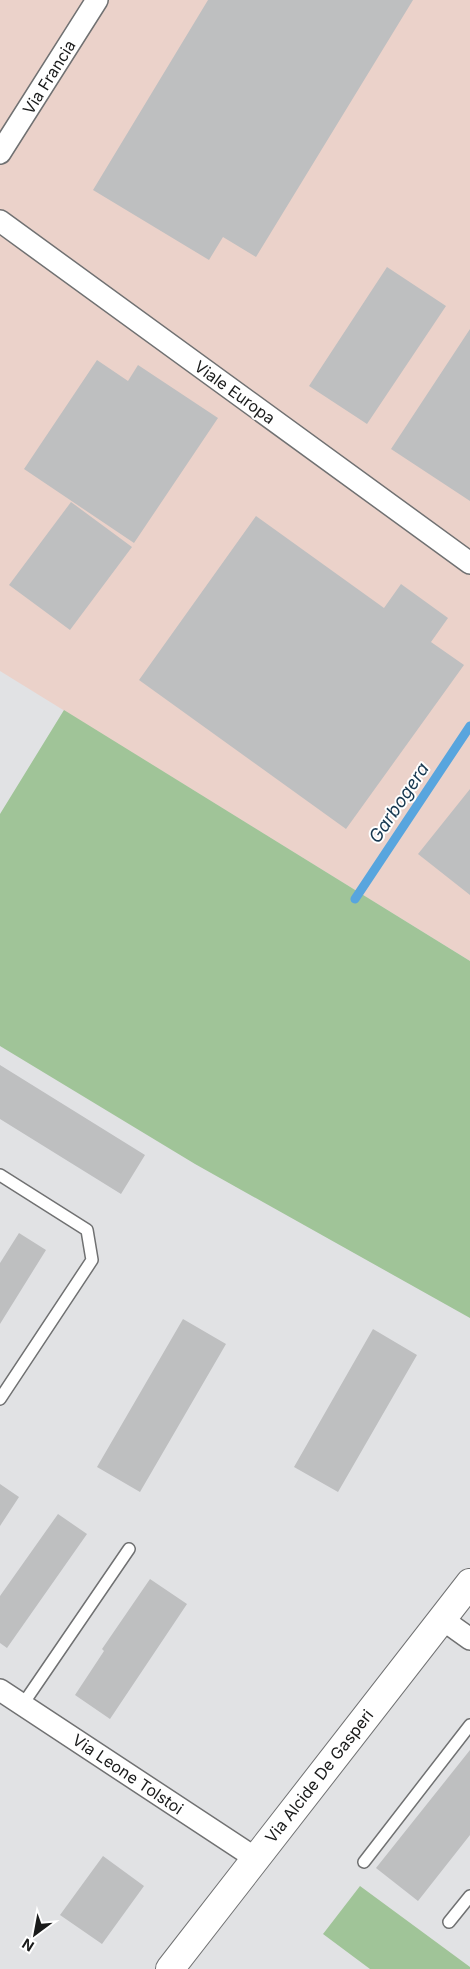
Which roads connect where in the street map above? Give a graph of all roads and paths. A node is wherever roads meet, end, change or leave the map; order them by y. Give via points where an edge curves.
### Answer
1 (97, 0) edge
2 (0, 153) edge
3 (0, 221) edge
4 (470, 563) edge
5 (0, 1176) edge
6 (0, 1399) edge
7 (130, 1549) dead end
8 (470, 1583) edge
9 (442, 1619) junction
10 (470, 1639) edge
11 (0, 1690) edge
12 (23, 1704) junction
13 (470, 1725) edge
14 (255, 1858) junction
15 (364, 1862) dead end
16 (470, 1896) edge
17 (449, 1922) dead end
18 (170, 1969) edge

1 - 2 street, Via Francia
3 - 4 street, Viale Europa
5 - 6 lane via 88,1230 92,1260
7 - 12 lane
8 - 9 street, Via Alcide De Gasperi
9 - 10 street
9 - 14 street, Via Alcide De Gasperi
11 - 12 street, Via Leone Tolstoi
12 - 14 street, Via Leone Tolstoi
13 - 15 lane
14 - 18 street, Via Alcide De Gasperi
16 - 17 lane

